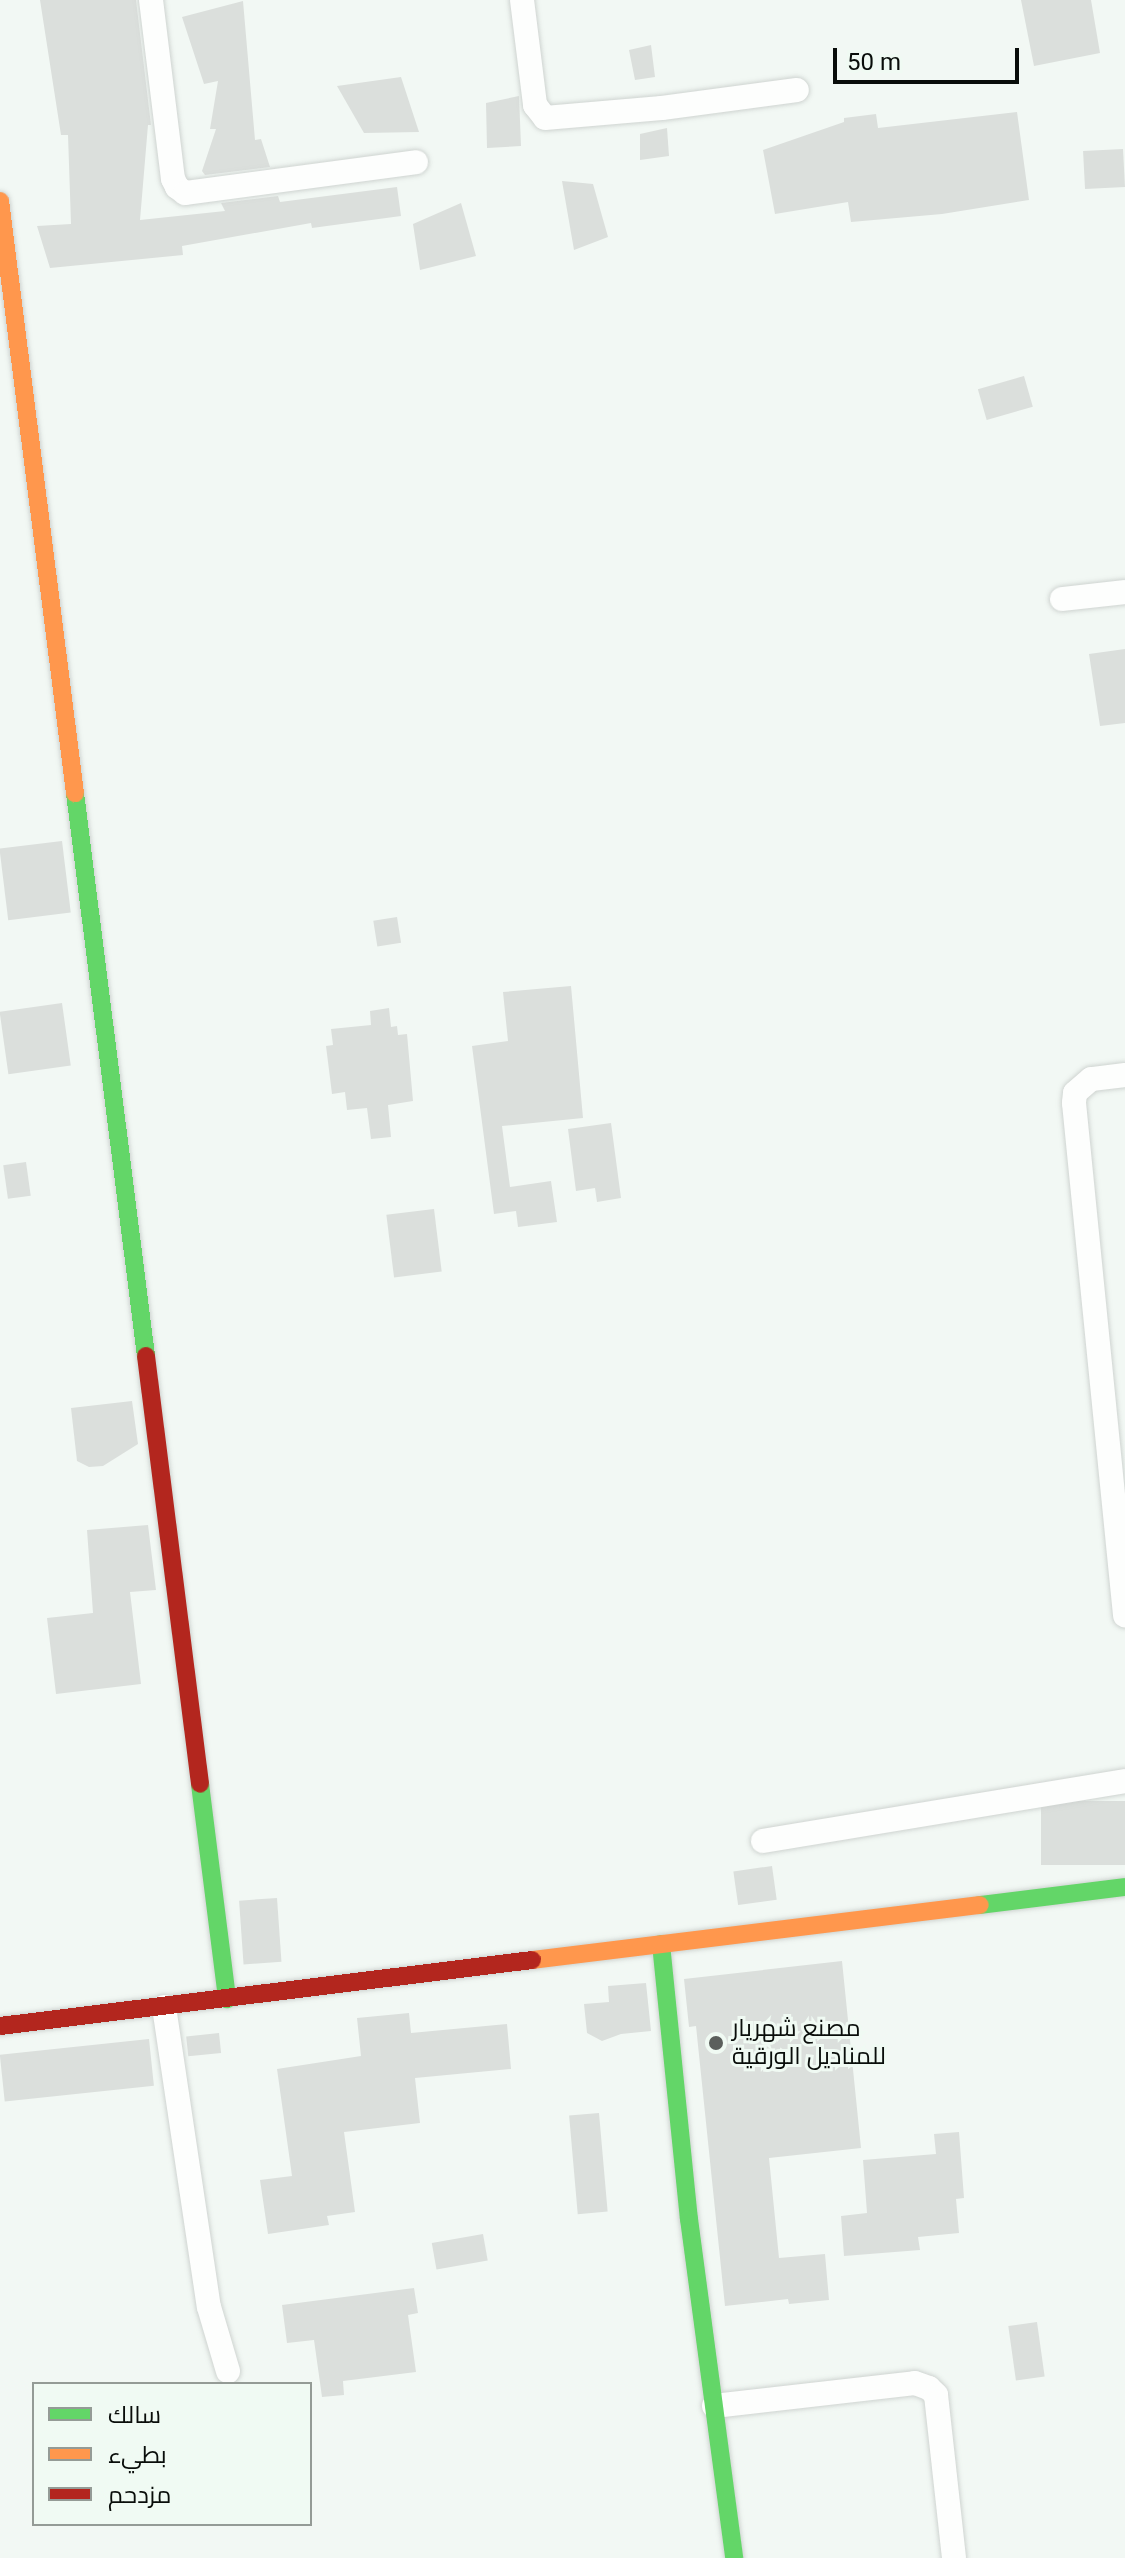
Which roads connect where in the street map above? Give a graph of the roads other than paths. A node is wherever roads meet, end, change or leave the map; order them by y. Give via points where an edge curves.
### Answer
1 (151, 0) edge
2 (522, 0) edge
3 (797, 90) dead end
4 (416, 162) dead end
5 (0, 201) edge
6 (1125, 592) edge
7 (1062, 599) dead end
8 (1125, 1075) edge
9 (1125, 1615) edge
10 (1125, 1781) edge
11 (763, 1841) dead end
12 (1125, 1887) edge
13 (661, 1944) junction
14 (227, 1999) junction
15 (164, 2007) junction
16 (0, 2026) edge
17 (228, 2371) dead end
18 (714, 2406) junction
19 (734, 2558) edge
20 (954, 2558) edge

1 - 4 street via 173,179 185,193
2 - 3 street via 535,105 545,118
5 - 14 street
6 - 7 street
8 - 9 street via 1091,1079 1075,1093 1074,1103
10 - 11 street
12 - 13 street
13 - 14 street
13 - 18 street
14 - 15 street
15 - 16 street
15 - 17 street via 209,2307
18 - 19 street
18 - 20 street via 915,2383 929,2388 936,2395

